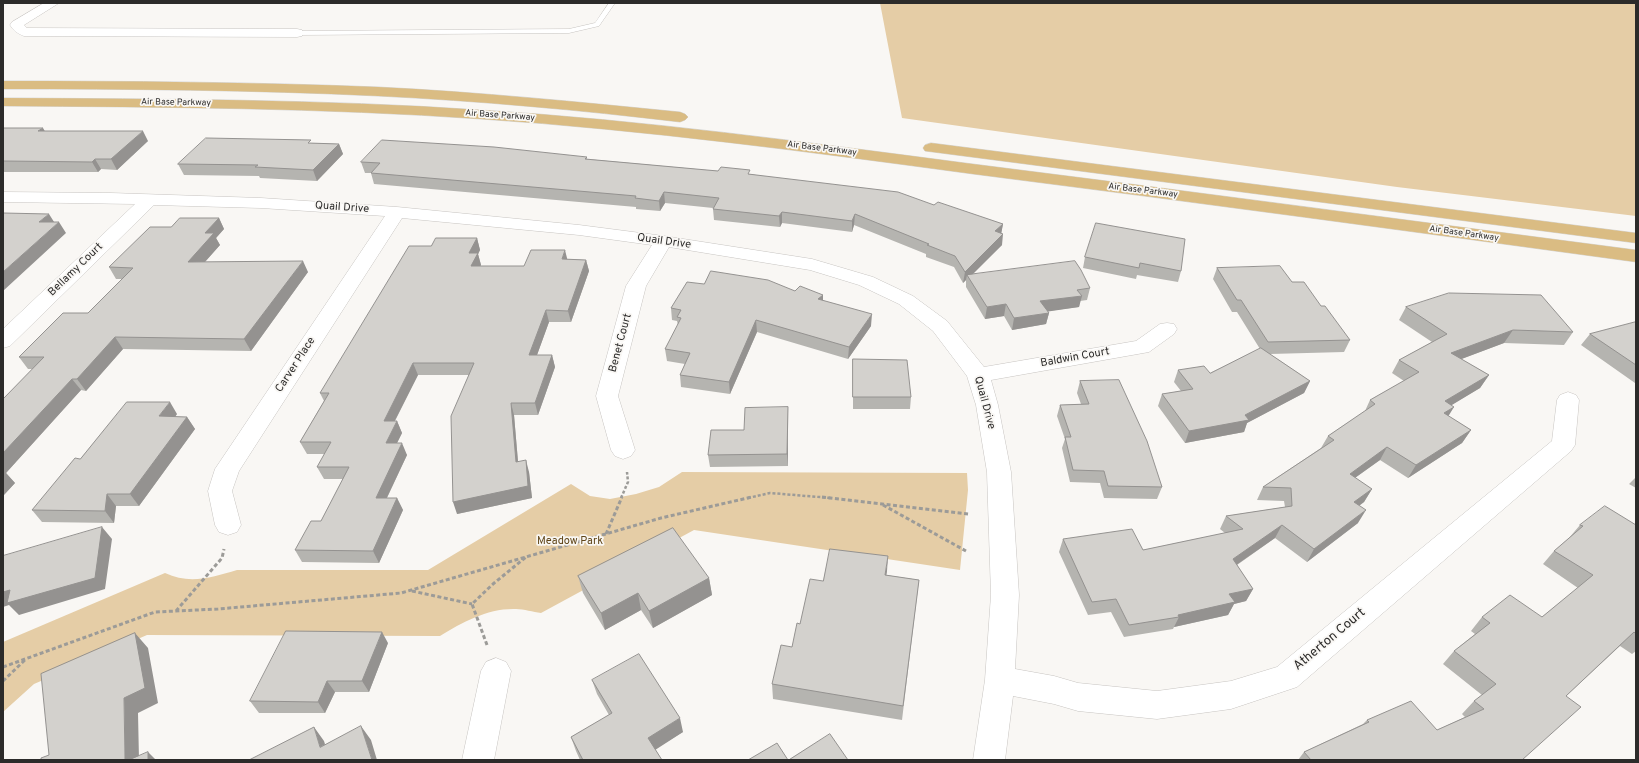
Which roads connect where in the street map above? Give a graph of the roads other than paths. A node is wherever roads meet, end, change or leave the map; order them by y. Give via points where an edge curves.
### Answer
1 (53, 3) edge
2 (612, 3) edge
3 (297, 32) joint
4 (3, 85) edge
5 (3, 102) edge
6 (697, 119) dead end
7 (918, 146) dead end
8 (3, 197) edge
9 (150, 199) junction
10 (397, 212) junction
11 (1636, 238) edge
12 (664, 241) junction
13 (1636, 256) edge
14 (1167, 329) dead end
15 (3, 341) edge
16 (978, 375) junction
17 (1568, 400) dead end
18 (623, 450) road end
19 (228, 525) road end
20 (496, 671) road end
21 (1000, 680) junction
22 (478, 760) edge
23 (989, 760) edge

1 - 3 street via 16,25 24,32
2 - 3 lane via 597,25 568,31
4 - 6 main road, Air Base Parkway via 335,90 482,99
5 - 13 main road, Air Base Parkway via 320,106 482,114 601,124 786,144
7 - 11 main road, Air Base Parkway
8 - 9 street, Quail Drive
9 - 10 street, Quail Drive via 261,202
9 - 15 street, Bellamy Court
10 - 12 street, Quail Drive
10 - 19 street, Carver Place via 227,469 220,490
12 - 16 street, Quail Drive via 812,265 866,281 906,300 940,326
12 - 18 street, Benet Court via 636,286 607,396
14 - 16 street, Baldwin Court via 1142,347
16 - 21 street, Quail Drive via 987,405 999,472 1004,595
17 - 21 street, Atherton Court via 1563,445 1286,677 1231,695 1157,705 1078,697
20 - 22 street
21 - 23 street, Quail Drive

